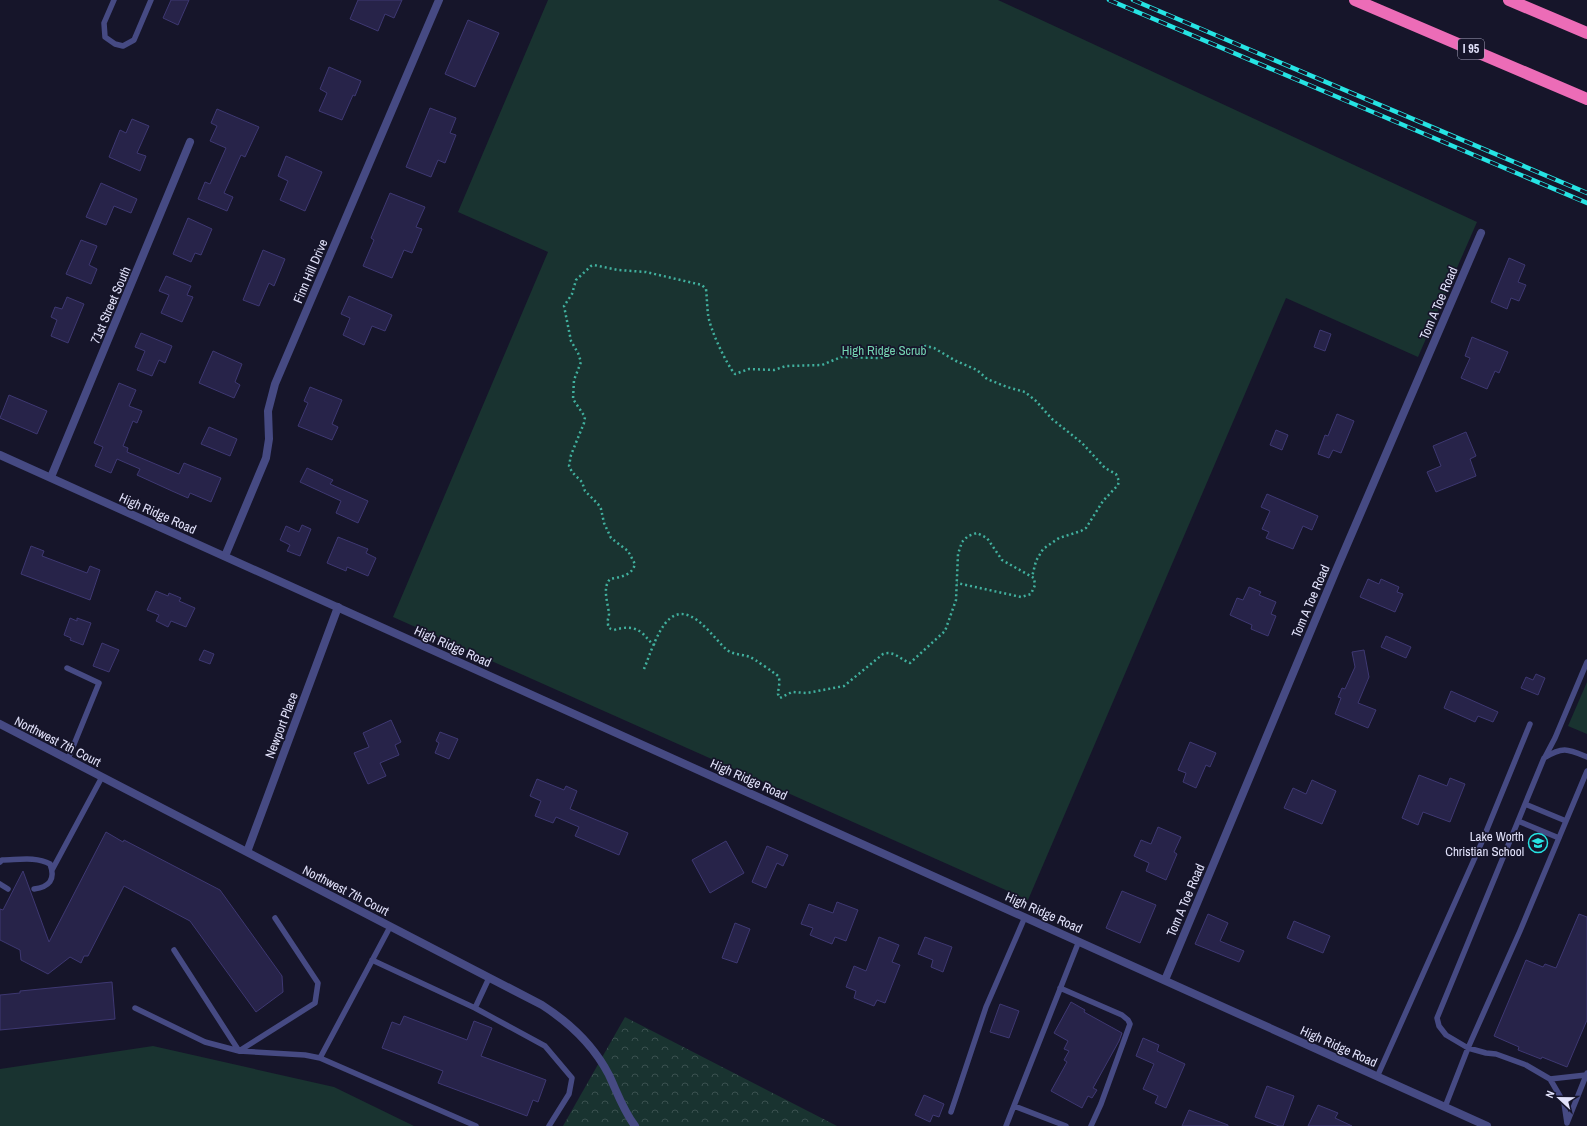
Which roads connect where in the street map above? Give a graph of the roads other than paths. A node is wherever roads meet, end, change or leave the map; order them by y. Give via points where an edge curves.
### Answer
1 (114, 0) edge
2 (151, 0) edge
3 (439, 0) edge
4 (1355, 0) edge
5 (1509, 0) edge
6 (1587, 33) edge
7 (1587, 99) edge
8 (190, 142) dead end
9 (1482, 233) dead end
10 (0, 455) edge
11 (51, 478) junction
12 (225, 556) junction
13 (338, 607) junction
14 (1587, 662) edge
15 (67, 668) dead end
16 (0, 724) edge
17 (1530, 724) dead end
18 (1587, 757) edge
19 (1544, 758) junction
20 (68, 759) junction
21 (1587, 771) edge
22 (102, 777) junction
23 (1525, 804) junction
24 (1518, 821) junction
25 (1566, 821) junction
26 (1559, 838) junction
27 (246, 852) junction
28 (0, 862) edge
29 (52, 870) junction
30 (0, 884) edge
31 (8, 889) dead end
32 (34, 889) dead end
33 (1025, 917) junction
34 (275, 918) dead end
35 (390, 926) junction
36 (1079, 941) junction
37 (174, 950) dead end
38 (372, 960) junction
39 (489, 978) junction
40 (1164, 980) junction
41 (1060, 988) junction
42 (135, 1008) dead end
43 (474, 1008) junction
44 (1468, 1048) junction
45 (239, 1051) junction
46 (320, 1058) junction
47 (1587, 1074) edge
48 (1377, 1077) junction
49 (1550, 1079) junction
50 (1014, 1106) junction
51 (1445, 1107) junction
52 (951, 1112) dead end
53 (1566, 1125) edge
54 (476, 1126) edge
55 (549, 1126) edge
56 (635, 1126) edge
57 (1006, 1126) edge
58 (1066, 1126) edge
59 (1091, 1126) edge
60 (1487, 1126) edge

1 - 2 lane via 104,23 105,37 123,46 134,40
3 - 12 street, Finn Hill Drive via 275,384 268,411 266,458
4 - 7 highway, I 95
5 - 6 highway
8 - 11 street, 71st Street South
9 - 40 street, Tom A Toe Road via 1340,560
10 - 11 street, High Ridge Road
11 - 12 street, High Ridge Road
12 - 13 street, High Ridge Road
13 - 27 street, Newport Place
13 - 33 street, High Ridge Road
14 - 19 lane
15 - 20 lane via 99,683
16 - 20 street, Northwest 7th Court
17 - 48 lane via 1481,844
18 - 19 lane via 1569,749 1555,751
19 - 23 lane
20 - 22 street, Northwest 7th Court
21 - 25 lane
22 - 27 street, Northwest 7th Court
22 - 29 lane
23 - 24 lane
23 - 25 lane
24 - 26 lane
24 - 44 lane via 1437,1018 1446,1035
25 - 26 lane
26 - 44 lane
27 - 35 street, Northwest 7th Court
28 - 29 lane via 43,860 50,864
29 - 32 lane via 49,882 44,887
30 - 31 lane
33 - 36 street, High Ridge Road
33 - 52 lane via 986,1007
34 - 45 lane via 318,983 315,1003
35 - 38 lane
35 - 39 street, Northwest 7th Court
36 - 40 street, High Ridge Road
36 - 41 lane
37 - 45 lane
38 - 43 lane
38 - 46 lane
39 - 43 lane
39 - 56 street, Northwest 7th Court via 542,1005 577,1031 598,1056
40 - 48 street, High Ridge Road
41 - 50 lane
41 - 59 lane via 1122,1015 1130,1024
42 - 45 lane via 205,1042
43 - 55 lane via 545,1046 572,1078 570,1094
44 - 49 lane via 1520,1063
44 - 51 lane
45 - 46 lane
46 - 54 lane
47 - 49 lane
47 - 53 lane
48 - 51 street, High Ridge Road
49 - 53 lane via 1564,1103
50 - 57 lane
50 - 58 lane
51 - 60 street, High Ridge Road

